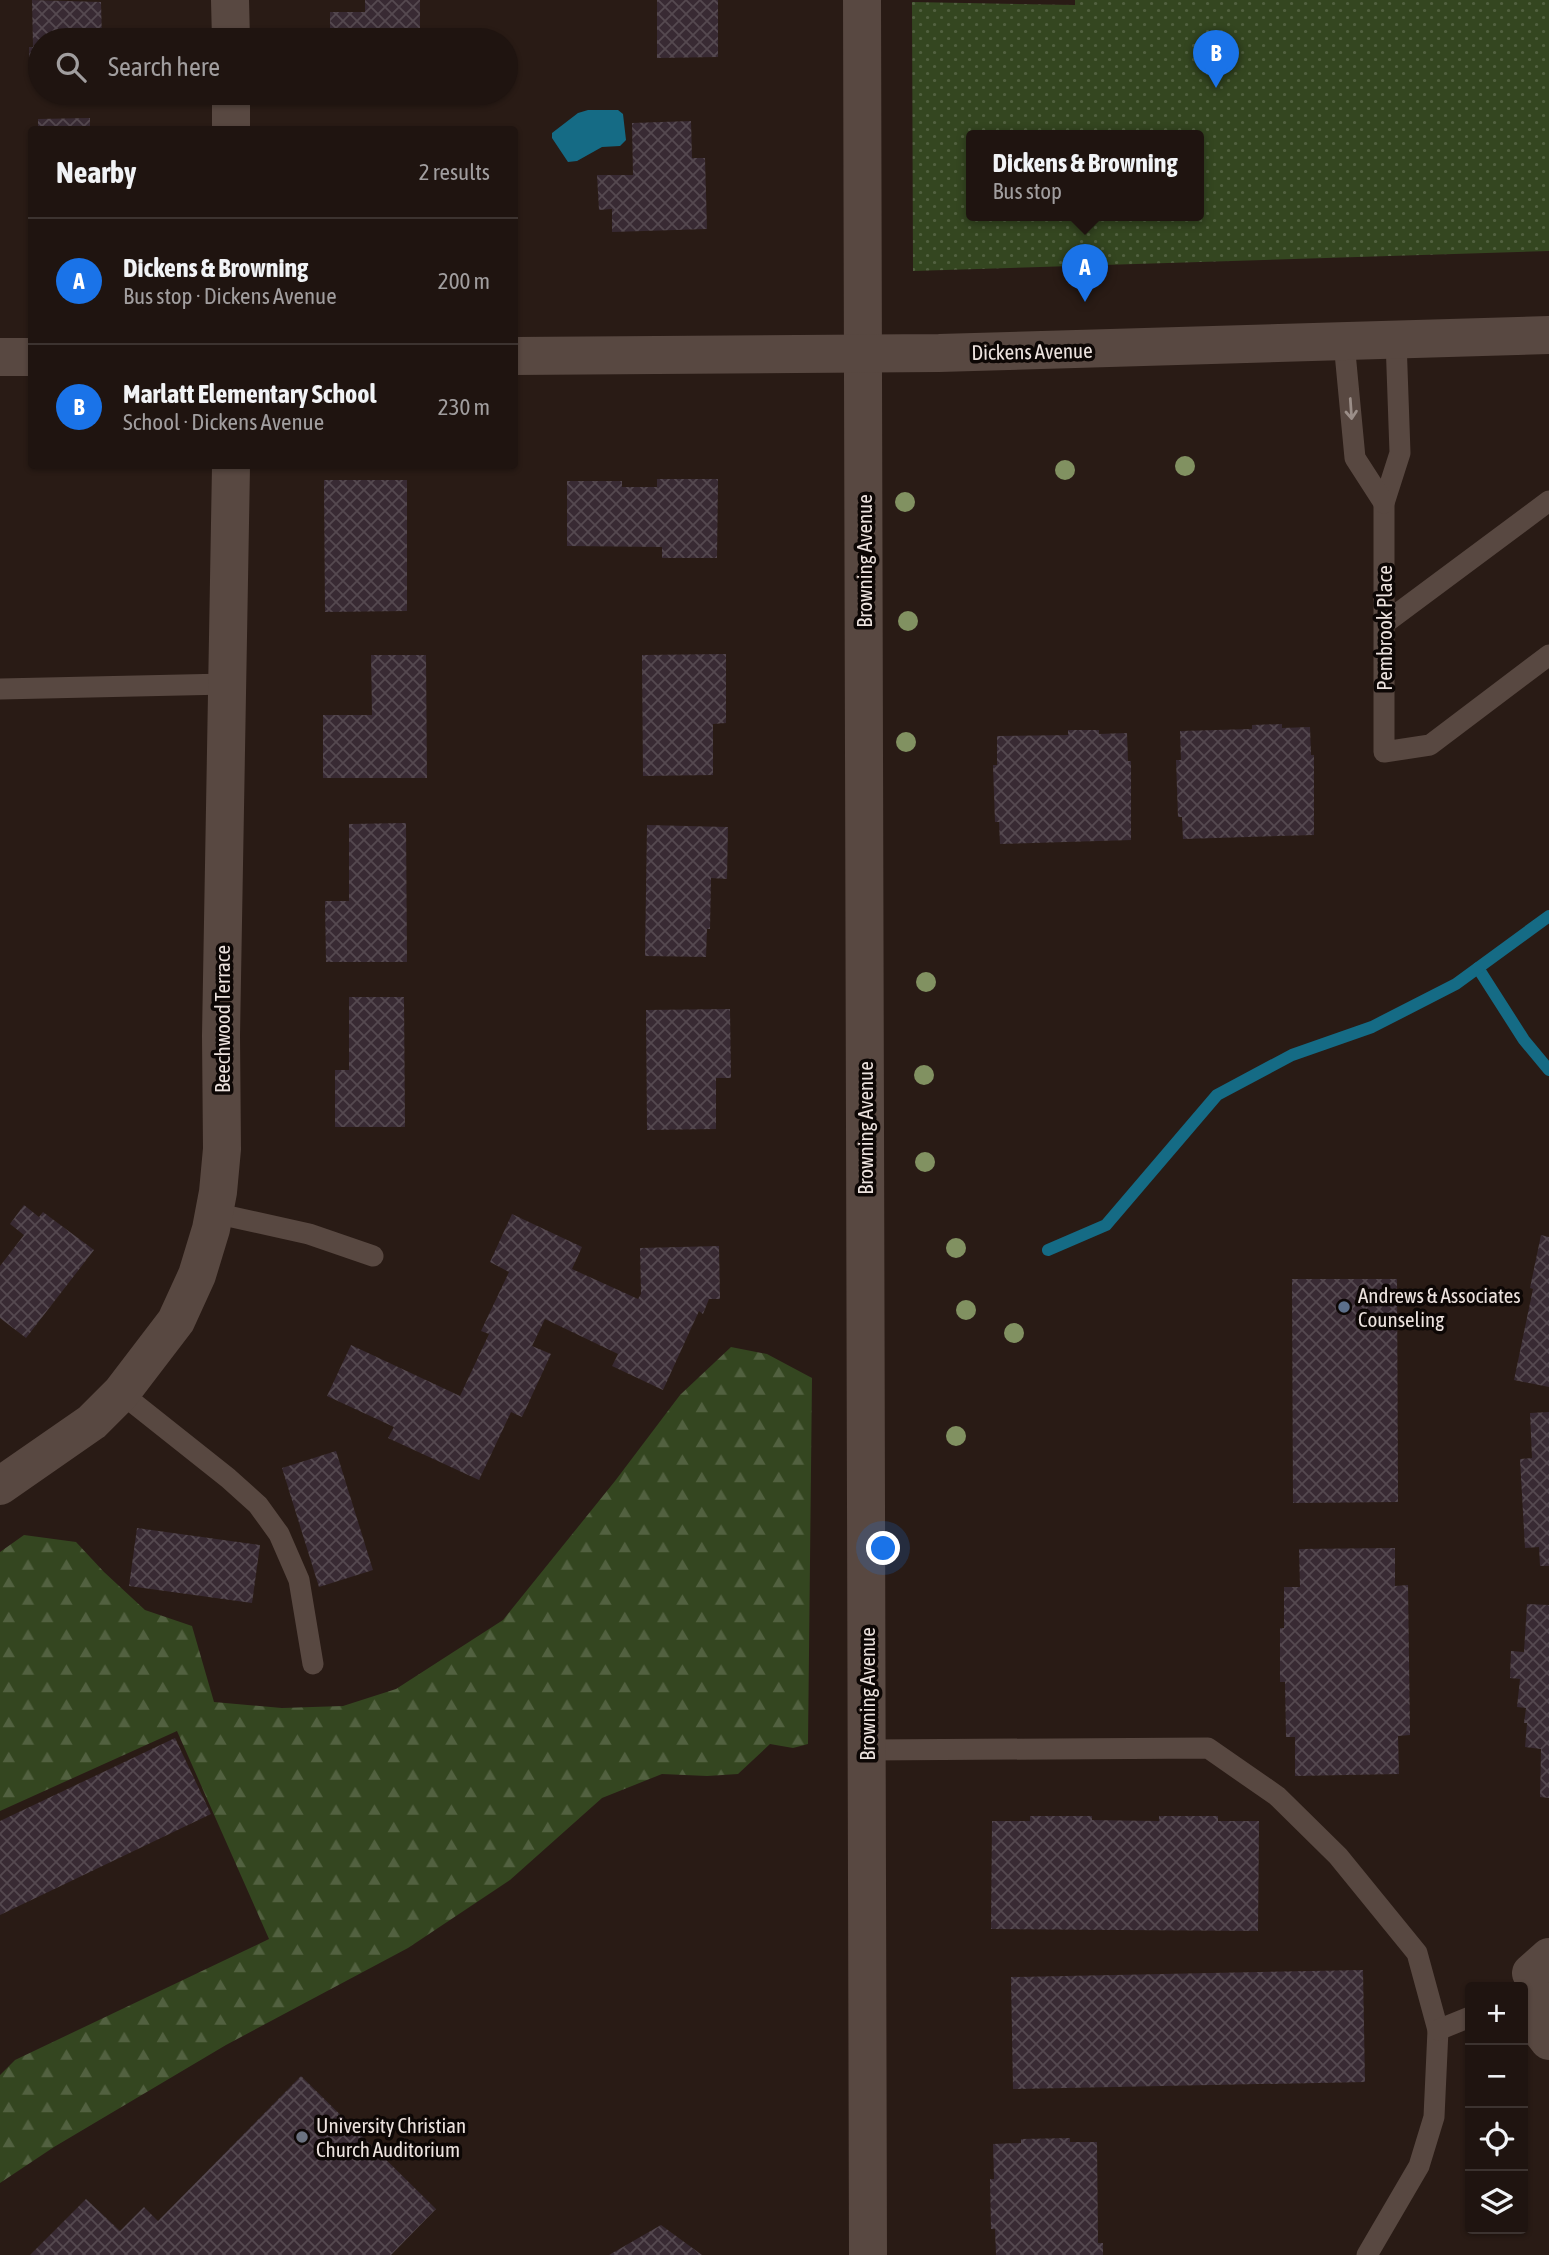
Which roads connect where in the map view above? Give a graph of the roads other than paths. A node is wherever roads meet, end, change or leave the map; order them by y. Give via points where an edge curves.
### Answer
1 (230, 0) edge
2 (862, 0) edge
3 (230, 28) edge
4 (231, 105) edge
5 (231, 126) edge
6 (1549, 335) edge
7 (1396, 340) junction
8 (1344, 342) junction
9 (863, 355) junction
10 (518, 356) edge
11 (0, 357) edge
12 (28, 357) edge
13 (231, 469) edge
14 (1549, 501) edge
15 (1384, 503) junction
16 (1385, 623) junction
17 (1549, 655) edge
18 (227, 684) junction
19 (0, 690) edge
20 (214, 1213) junction
21 (373, 1256) dead end
22 (121, 1393) junction
23 (0, 1486) edge
24 (313, 1664) dead end
25 (867, 1750) junction
26 (1538, 1981) edge
27 (1465, 2019) edge
28 (1437, 2030) junction
29 (1549, 2040) edge
30 (868, 2255) edge
31 (1367, 2255) edge

1 - 3 street
2 - 9 street, Browning Avenue
4 - 5 street
6 - 7 street, Dickens Avenue
7 - 8 street, Dickens Avenue
7 - 15 lane, Pembrook Place via 1400,453
8 - 9 street, Dickens Avenue
8 -> 15 lane via 1355,458
9 - 10 street, Dickens Avenue
9 - 25 street, Browning Avenue
11 - 12 street
13 - 18 street, Beechwood Terrace
14 - 16 lane
15 - 16 lane, Pembrook Place
16 - 17 lane, Pembrook Place via 1384,752 1430,745
18 - 19 lane
18 - 20 street, Beechwood Terrace via 222,1149
20 - 21 lane via 309,1234
20 - 22 street, Beechwood Terrace via 197,1275 176,1321
22 - 23 street, Beechwood Terrace via 92,1422
22 - 24 lane via 228,1478 258,1505 279,1534 299,1580
25 - 28 lane via 1208,1748 1277,1796 1338,1856 1417,1952
25 - 30 street, Browning Avenue
26 - 29 street via 1542,2032
27 - 28 lane
28 - 31 lane via 1434,2117 1423,2154

